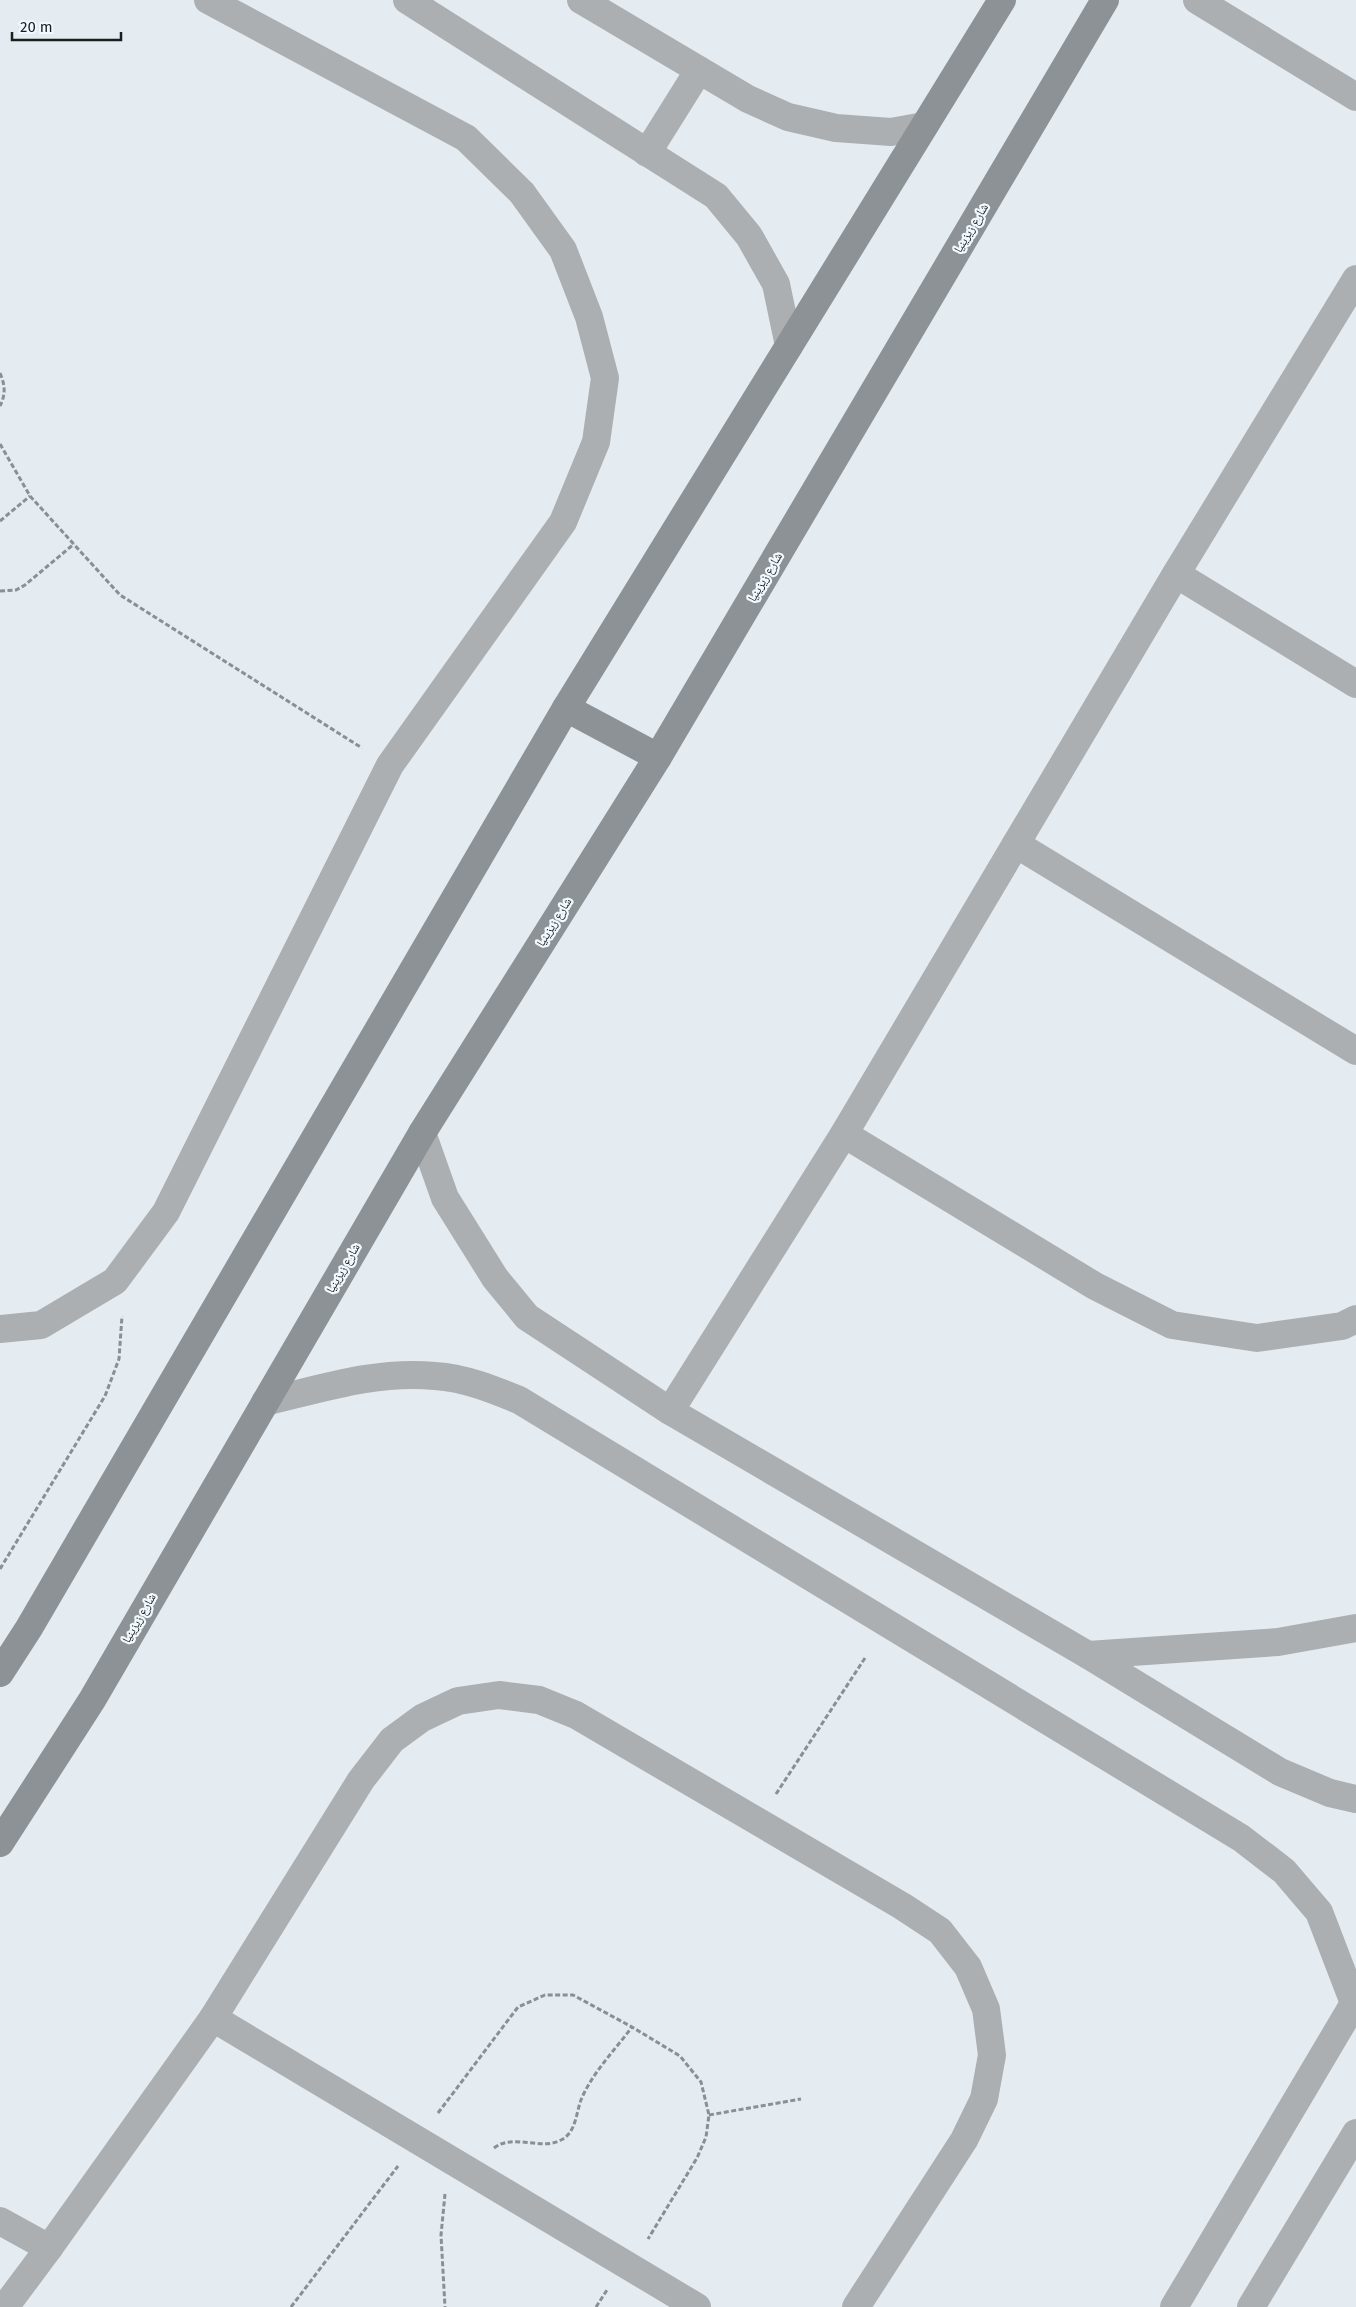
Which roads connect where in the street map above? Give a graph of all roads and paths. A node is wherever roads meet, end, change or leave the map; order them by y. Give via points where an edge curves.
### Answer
1 (208, 0) edge
2 (407, 0) edge
3 (581, 0) edge
4 (1002, 0) edge
5 (1105, 0) edge
6 (1197, 0) edge
7 (699, 70) junction
8 (1356, 97) edge
9 (924, 126) junction
10 (647, 153) junction
11 (1356, 279) edge
12 (789, 346) junction
13 (0, 373) edge
14 (0, 406) edge
15 (0, 444) edge
16 (30, 496) junction
17 (0, 521) edge
18 (74, 544) junction
19 (1176, 574) junction
20 (0, 591) edge
21 (1356, 684) edge
22 (566, 708) junction
23 (658, 757) junction
24 (390, 765) junction
25 (1016, 844) junction
26 (1356, 1051) edge
27 (422, 1133) junction
28 (844, 1134) junction
29 (115, 1281) junction
30 (1356, 1319) edge
31 (0, 1330) edge
32 (265, 1402) junction
33 (670, 1411) junction
34 (0, 1569) edge
35 (1356, 1628) edge
36 (1088, 1655) junction
37 (865, 1658) dead end
38 (0, 1673) edge
39 (1356, 1799) edge
40 (758, 1822) junction
41 (0, 1843) edge
42 (1355, 2001) edge
43 (213, 2018) junction
44 (632, 2027) junction
45 (800, 2099) dead end
46 (709, 2115) junction
47 (1356, 2133) edge
48 (418, 2140) junction
49 (448, 2158) junction
50 (472, 2172) junction
51 (0, 2221) edge
52 (49, 2248) junction
53 (631, 2267) junction
54 (5, 2307) edge
55 (291, 2307) edge
56 (445, 2307) edge
57 (697, 2307) edge
58 (856, 2307) edge
59 (1174, 2307) edge
60 (1251, 2307) edge

1 - 24 street via 466,138 522,193 563,250 589,317 605,378 596,442 563,522
2 - 10 street
3 - 7 street
4 - 9 main road
5 - 23 main road, شارع زيزينيا
6 - 8 street
7 - 9 street via 748,99 788,117 836,128 891,132
7 - 10 street
9 - 12 main road
10 - 12 street via 716,196 749,236 776,284
11 - 19 street
12 - 22 main road
13 - 14 path via 5,394
15 - 16 path
16 - 17 path
16 - 18 path
18 - 20 path via 25,585 16,590
18 - 24 path via 120,595
19 - 21 street
19 - 25 street
22 - 23 main road
22 - 38 main road
23 - 27 main road, شارع زيزينيا
24 - 29 street via 166,1212
25 - 26 street
25 - 28 street
27 - 32 main road, شارع زيزينيا
27 - 33 street via 444,1198 495,1278 527,1317
28 - 30 street via 1095,1286 1172,1325 1257,1338 1342,1326
28 - 33 street
29 - 31 street via 42,1325
29 - 34 path via 122,1320 119,1359 105,1396
32 - 41 main road, شارع زيزينيا via 92,1700
32 - 42 street via 391,1375 435,1376 479,1384 519,1400 1242,1838 1284,1871 1319,1912
33 - 36 street
35 - 36 street via 1278,1642
36 - 39 street via 1280,1772 1330,1793
37 - 40 path
40 - 43 street via 576,1715 539,1700 499,1696 458,1702 422,1718 392,1740 361,1780
40 - 58 street via 902,1906 940,1932 968,1967 986,2009 992,2054 984,2099 964,2140
42 - 59 street
43 - 48 street
43 - 52 street
44 - 46 path via 680,2056 702,2082
44 - 48 path via 574,1995 545,1995 518,2008
44 - 50 path via 588,2085 572,2129 563,2140 550,2145 514,2142 498,2145
45 - 46 path
46 - 53 path via 706,2137 697,2158
47 - 60 street
48 - 49 street
48 - 55 path
49 - 50 street
49 - 56 path via 441,2235
50 - 53 street
51 - 52 street
52 - 54 street
53 - 57 street

